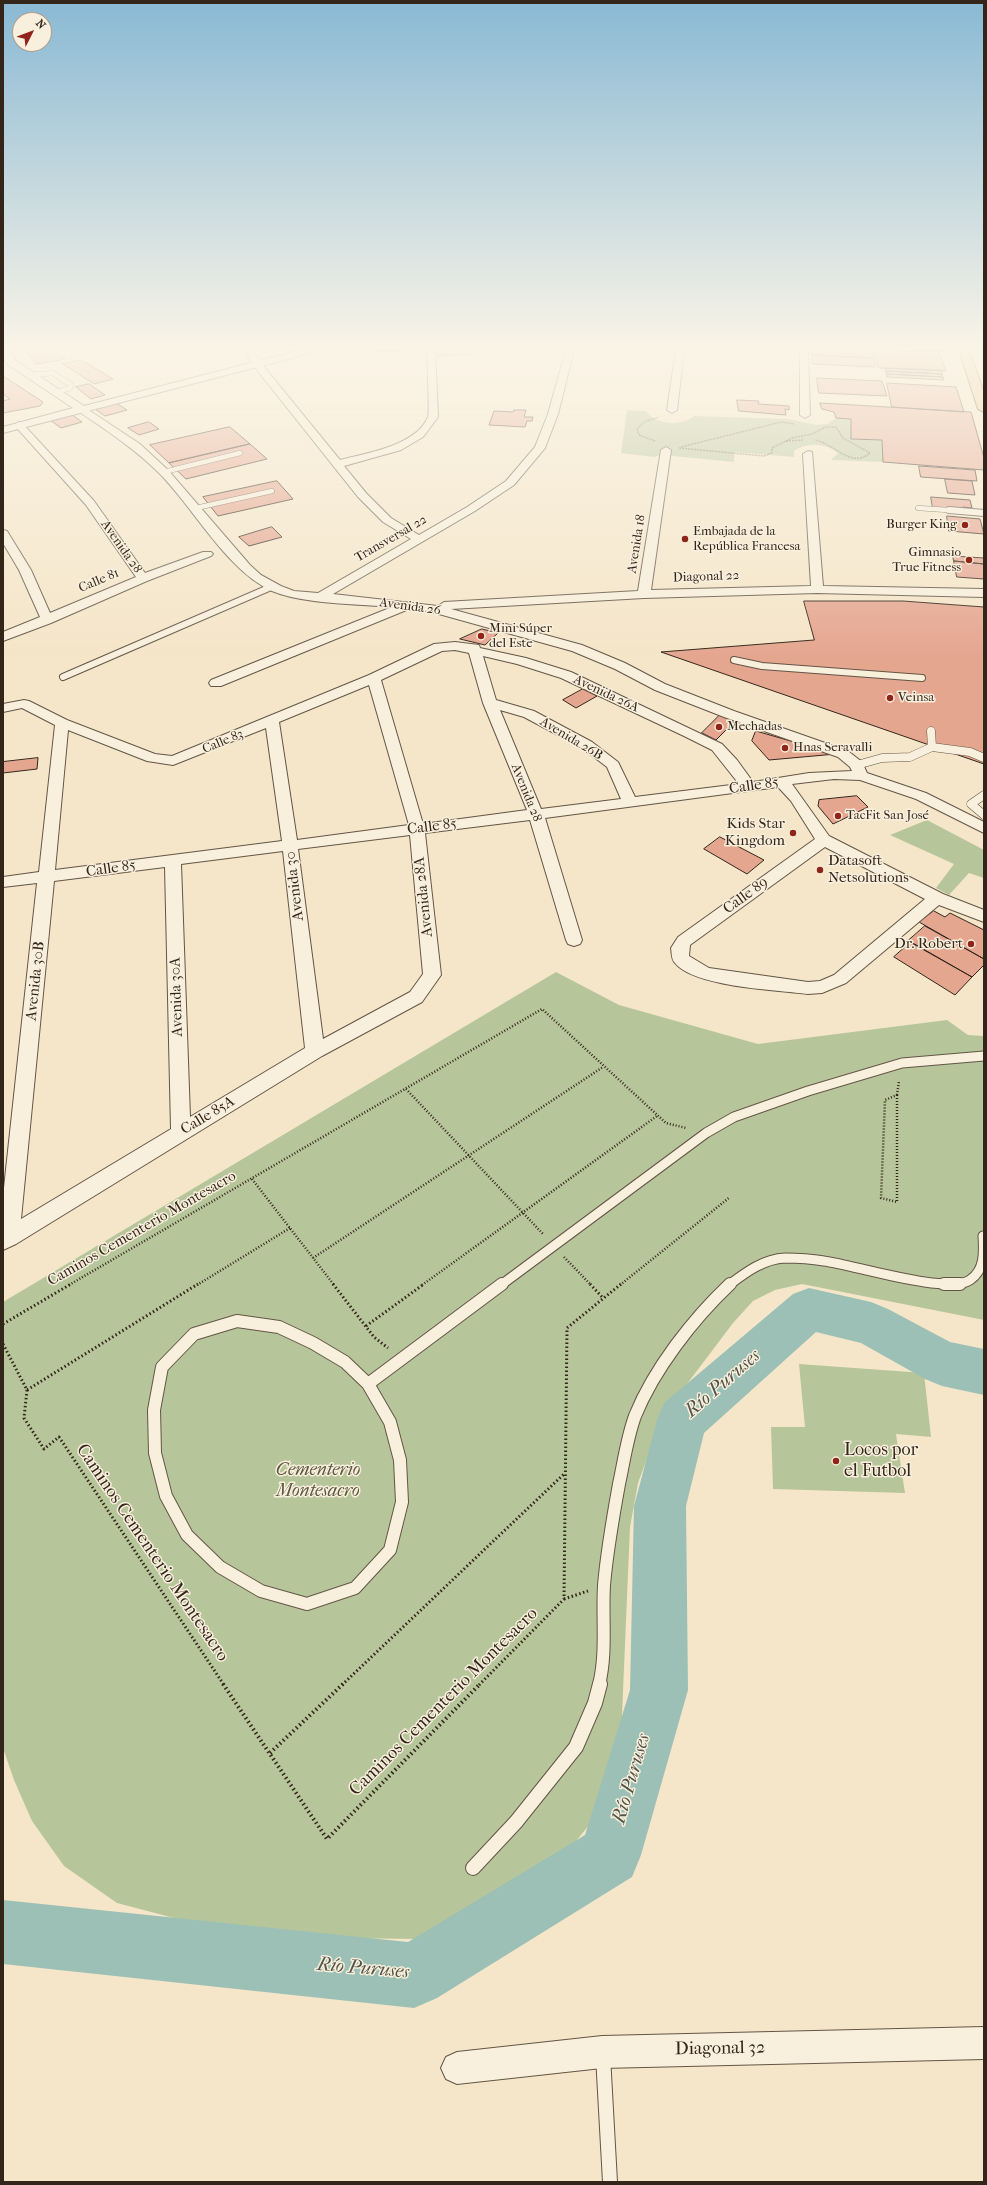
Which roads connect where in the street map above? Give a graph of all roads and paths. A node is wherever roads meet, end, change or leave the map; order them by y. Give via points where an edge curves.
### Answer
1 (43, 452) edge
2 (142, 452) edge
3 (328, 452) edge
4 (382, 452) edge
5 (537, 452) edge
6 (662, 452) edge
7 (721, 452) edge
8 (772, 452) edge
9 (840, 452) edge
10 (869, 452) edge
11 (240, 453) dead end
12 (808, 454) dead end
13 (338, 464) junction
14 (164, 472) junction
15 (272, 491) dead end
16 (196, 508) junction
17 (918, 508) dead end
18 (984, 513) edge
19 (3, 533) edge
20 (418, 539) junction
21 (207, 554) dead end
22 (143, 578) junction
23 (270, 587) junction
24 (817, 589) junction
25 (984, 593) edge
26 (644, 594) junction
27 (322, 596) junction
28 (408, 605) junction
29 (430, 607) junction
30 (47, 620) junction
31 (3, 637) edge
32 (439, 647) joint
33 (474, 648) junction
34 (734, 660) dead end
35 (63, 677) dead end
36 (374, 678) junction
37 (922, 678) dead end
38 (216, 683) dead end
39 (490, 703) junction
40 (3, 708) edge
41 (272, 721) junction
42 (62, 723) junction
43 (931, 731) dead end
44 (932, 747) junction
45 (984, 758) edge
46 (859, 770) junction
47 (782, 782) junction
48 (749, 787) junction
49 (984, 795) edge
50 (630, 801) junction
51 (536, 814) junction
52 (984, 815) edge
53 (417, 828) junction
54 (984, 828) edge
55 (824, 840) junction
56 (290, 844) junction
57 (173, 860) junction
58 (47, 878) junction
59 (3, 882) edge
60 (937, 898) junction
61 (984, 916) edge
62 (574, 940) dead end
63 (416, 997) joint
64 (315, 1052) junction
65 (984, 1056) edge
66 (902, 1063) junction
67 (603, 1067) junction
68 (406, 1089) junction
69 (897, 1095) junction
70 (657, 1116) junction
71 (181, 1133) junction
72 (706, 1133) junction
73 (469, 1155) junction
74 (252, 1179) junction
75 (730, 1197) dead end
76 (523, 1213) junction
77 (290, 1228) junction
78 (983, 1236) dead end
79 (6, 1239) edge
80 (554, 1246) junction
81 (313, 1258) junction
82 (603, 1298) junction
83 (3, 1324) edge
84 (366, 1326) junction
85 (3, 1344) edge
86 (403, 1359) junction
87 (368, 1384) junction
88 (27, 1390) junction
89 (565, 1474) junction
90 (604, 1586) junction
91 (564, 1599) junction
92 (270, 1753) junction
93 (473, 1868) dead end
94 (984, 2043) edge
95 (602, 2052) junction
96 (457, 2068) dead end
97 (610, 2182) edge

1 - 22 street, Avenida 28 via 90,503
2 - 14 street, Avenida 26
3 - 13 street
4 - 13 street
5 - 20 street, Transversal 22 via 510,483
6 - 26 street, Avenida 18
7 - 8 path via 764,456
9 - 10 path via 849,458 864,458
11 - 14 lane
12 - 24 street
13 - 20 street via 362,495 387,520
14 - 16 street, Avenida 26
15 - 16 lane
16 - 23 street, Avenida 26 via 252,576
17 - 18 lane
19 - 30 street via 24,570
20 - 27 street, Transversal 22
21 - 22 street, Calle 81
22 - 30 street, Calle 81
23 - 27 street, Avenida 26 via 292,594
23 - 35 lane
24 - 25 street, Diagonal 22
24 - 26 street, Diagonal 22
26 - 29 street, Diagonal 22
27 - 28 street, Avenida 26
28 - 29 street, Avenida 26
28 - 38 street
29 - 46 street, Avenida 26 via 576,648 620,666 660,687 843,754
30 - 31 street, Calle 81
32 - 33 street, Avenida 26A
32 - 36 street, Calle 83
33 - 39 street, Avenida 28
33 - 48 street, Avenida 26A via 566,676 717,747
34 - 37 lane via 762,666
36 - 41 street, Calle 83
36 - 53 street, Avenida 28A
39 - 50 street, Avenida 26B via 529,714 587,745 613,764
39 - 51 street, Avenida 28
40 - 42 street, Calle 83 via 24,704
41 - 42 street, Calle 83 via 173,761 152,758
41 - 56 street, Avenida 30
42 - 58 street, Avenida 30B
43 - 44 lane
44 - 45 lane via 970,752
44 - 46 lane via 910,757 882,758
46 - 47 street, Calle 85
46 - 54 street, Avenida 26 via 921,796
47 - 48 street, Calle 85
47 - 55 street
48 - 50 street, Calle 85
49 - 52 lane via 970,804
50 - 51 street, Calle 85
51 - 53 street, Calle 85
51 - 62 street, Avenida 28
53 - 56 street, Calle 85
53 - 63 street, Avenida 28A via 432,975
55 - 60 street
55 - 60 street, Calle 89 via 684,941 680,948 681,959 705,974 800,987 822,987 840,979
56 - 57 street, Calle 85
56 - 64 street, Avenida 30
57 - 58 street, Calle 85
57 - 71 street, Avenida 30A
58 - 59 street, Calle 85
58 - 79 street, Avenida 30B
60 - 61 street
63 - 64 street, Calle 85A
64 - 71 street, Calle 85A
65 - 66 lane
66 - 69 path
66 - 72 lane via 808,1091 734,1117
67 - 68 path, Caminos Cementerio Montesacro via 542,1009
67 - 70 path, Caminos Cementerio Montesacro
67 - 73 path
68 - 73 path
68 - 74 path, Caminos Cementerio Montesacro
69 - 69 path via 897,1118 897,1202 881,1198 884,1100
70 - 72 path, Caminos Cementerio Montesacro via 666,1123
70 - 76 path
71 - 79 street, Calle 85A
72 - 80 lane
73 - 76 path
73 - 81 path
74 - 77 path, Caminos Cementerio Montesacro
74 - 83 path, Caminos Cementerio Montesacro
75 - 82 path
76 - 80 path
76 - 84 path
77 - 81 path, Caminos Cementerio Montesacro
77 - 88 path
78 - 90 lane via 982,1266 971,1280 959,1285 911,1279 825,1261 784,1258 759,1264 729,1285 698,1318 662,1365 635,1416 626,1448 610,1535
80 - 82 path
80 - 86 lane
81 - 84 path, Caminos Cementerio Montesacro
82 - 89 path via 567,1328
84 - 86 path, Caminos Cementerio Montesacro via 374,1337
85 - 88 path
86 - 87 lane
87 - 87 lane via 390,1422 400,1460 402,1502 390,1550 355,1588 307,1604 261,1591 220,1567 187,1535 166,1496 155,1453 154,1410 162,1367 194,1334 237,1321 279,1327 345,1362
88 - 92 path, Caminos Cementerio Montesacro via 24,1418 44,1449 60,1437
89 - 91 path
89 - 92 path
90 - 91 path
90 - 93 lane via 603,1669 595,1703 576,1747 516,1822
91 - 92 path, Caminos Cementerio Montesacro via 327,1839
94 - 95 street, Diagonal 32
95 - 96 street, Diagonal 32
95 - 97 lane

